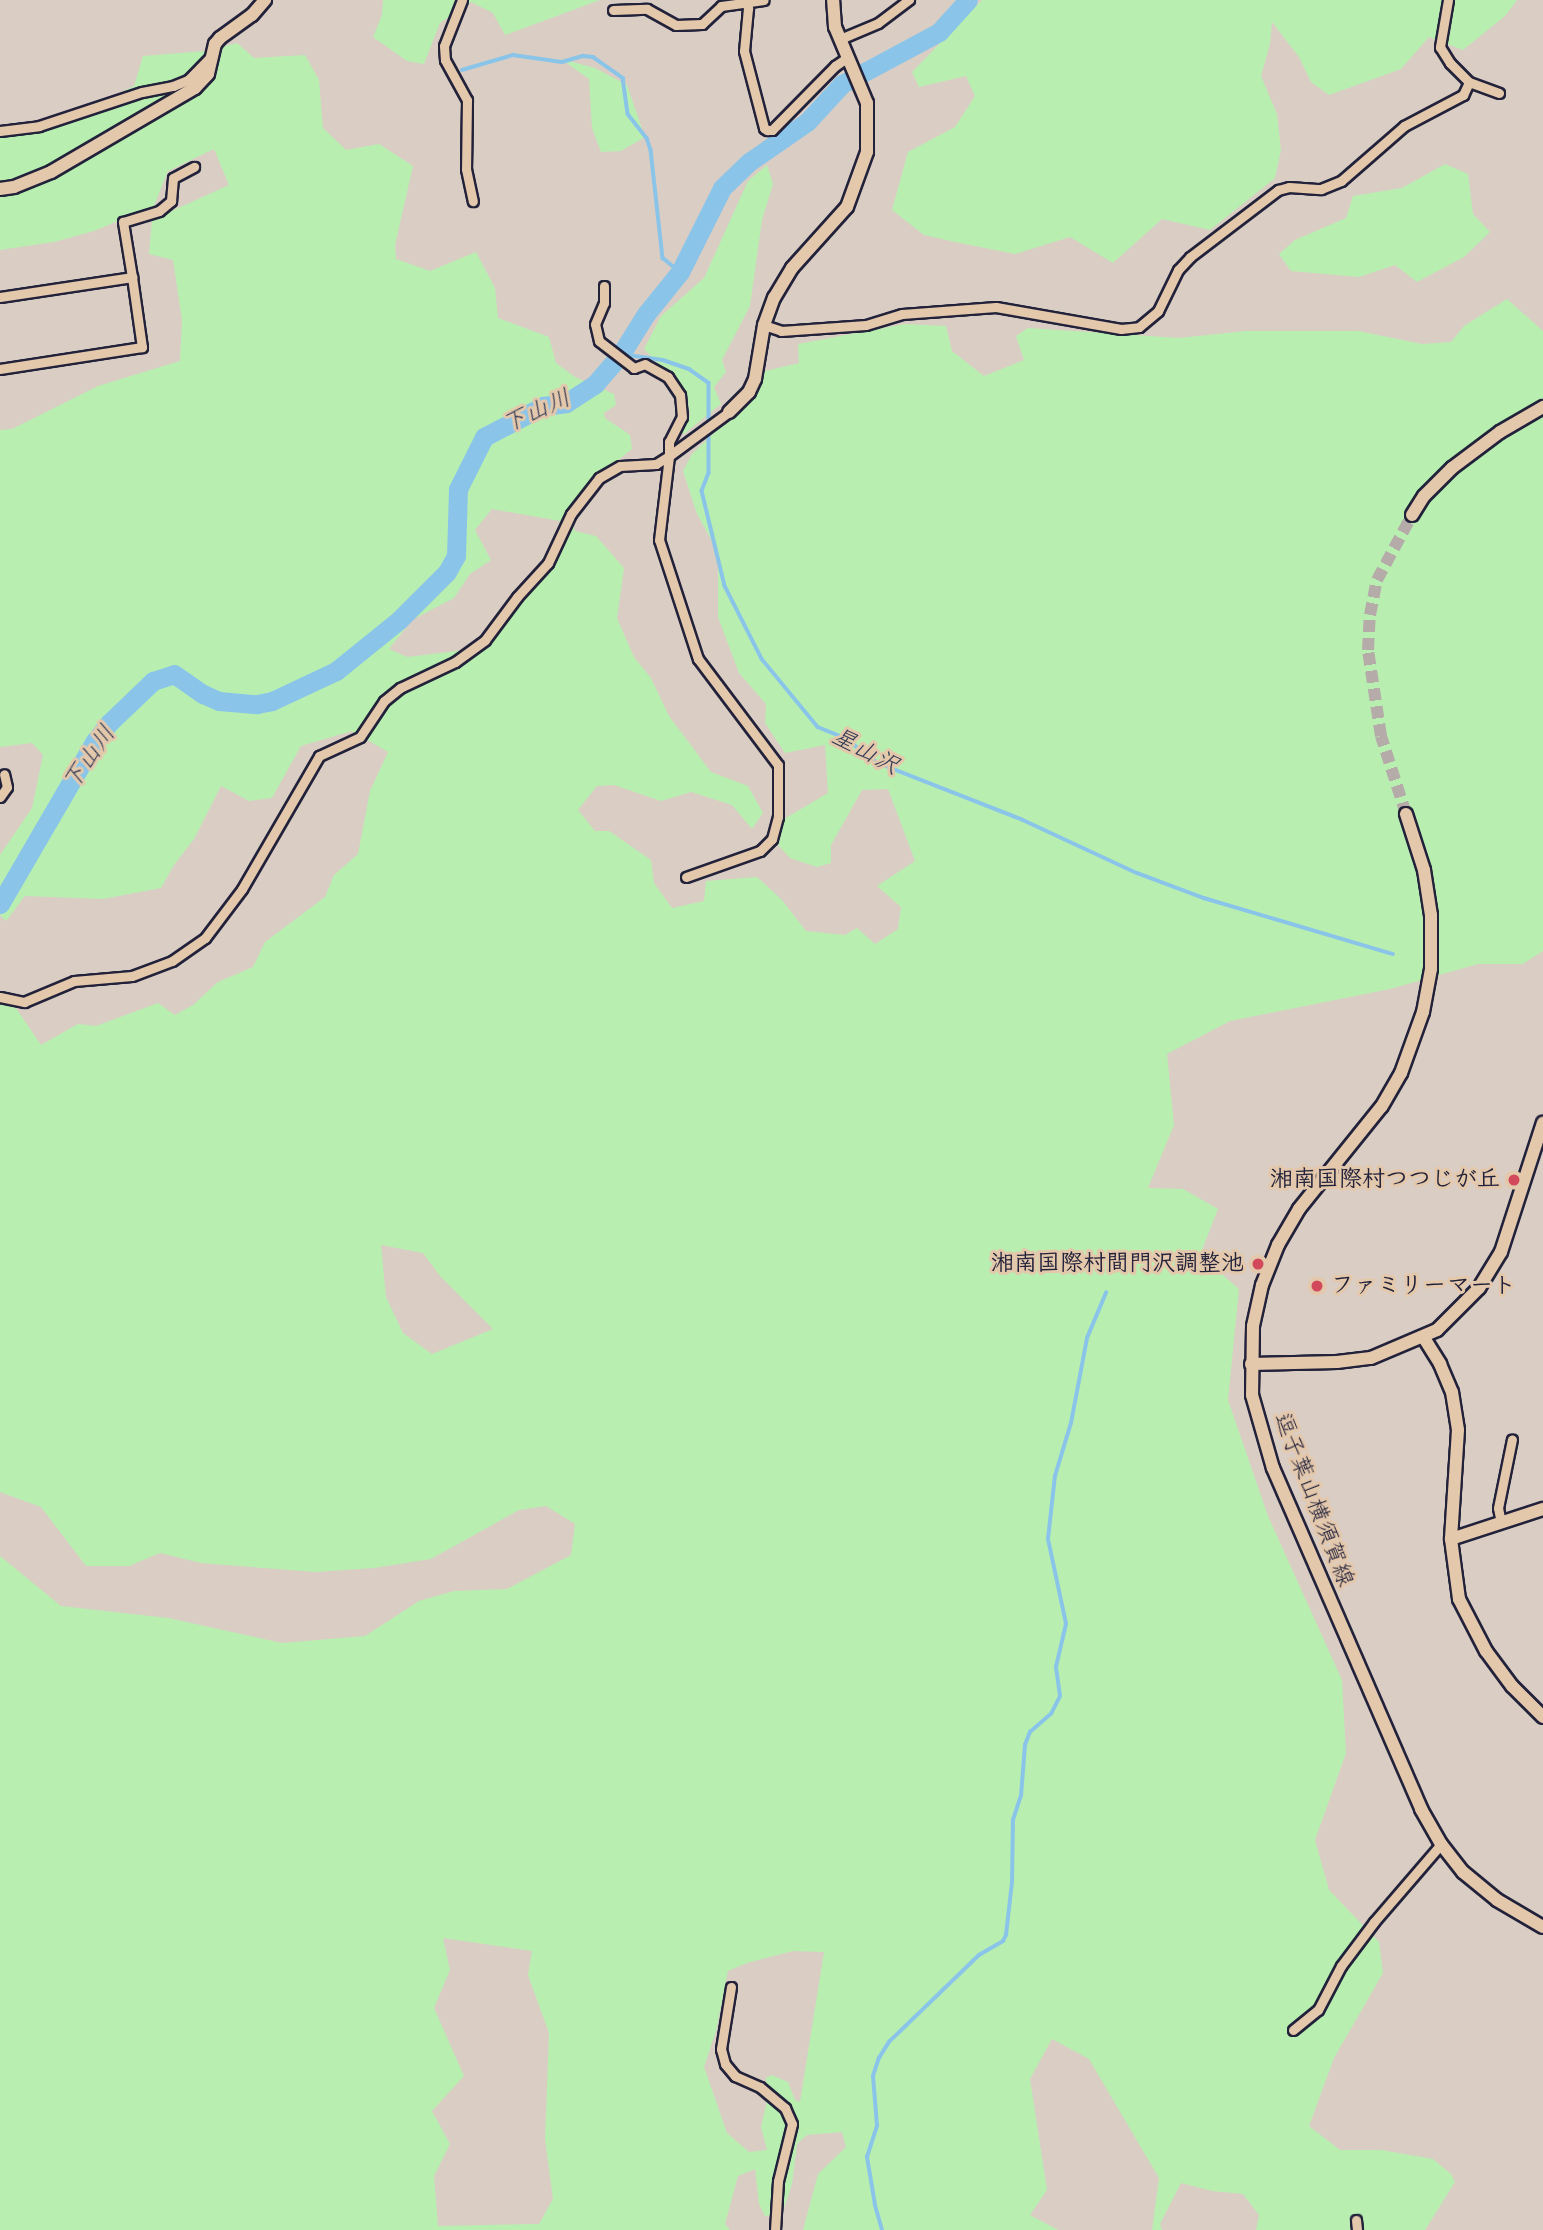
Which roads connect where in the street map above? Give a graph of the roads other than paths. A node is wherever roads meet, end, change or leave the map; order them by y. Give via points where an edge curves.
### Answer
1 (265, 0) edge
2 (462, 0) edge
3 (764, 0) edge
4 (833, 0) edge
5 (908, 0) edge
6 (1448, 0) edge
7 (746, 2) edge
8 (614, 10) dead end
9 (840, 39) junction
10 (212, 55) junction
11 (849, 60) junction
12 (1469, 82) junction
13 (1499, 93) dead end
14 (0, 131) edge
15 (194, 167) dead end
16 (0, 189) edge
17 (473, 201) dead end
18 (132, 277) junction
19 (604, 286) dead end
20 (0, 297) edge
21 (764, 325) junction
22 (0, 369) edge
23 (1543, 407) edge
24 (729, 412) joint
25 (668, 456) junction
26 (1412, 515) tunnel mouth
27 (5, 774) dead end
28 (0, 797) edge
29 (1406, 814) tunnel mouth
30 (687, 877) dead end
31 (0, 997) edge
32 (1543, 1123) edge
33 (1424, 1338) junction
34 (1251, 1364) junction
35 (1512, 1439) dead end
36 (1543, 1509) edge
37 (1501, 1523) junction
38 (1451, 1539) junction
39 (1542, 1715) edge
40 (1441, 1844) junction
41 (1543, 1927) edge
42 (731, 1987) dead end
43 (1293, 2030) dead end
44 (775, 2230) edge

1 - 10 street via 220,38
2 - 17 street via 447,38 445,60 467,100 466,169
3 - 7 street
4 - 9 street
5 - 9 street via 878,23
6 - 12 street via 1440,47
7 - 8 street via 721,6 702,24 676,25 647,9
7 - 11 street via 744,51 767,130 782,121 835,66
9 - 11 street
10 - 14 street via 188,80 173,86 39,127
10 - 16 street via 208,74 195,88 51,172
11 - 21 street via 867,103 870,132 853,196 792,268
12 - 13 street
12 - 21 street via 1463,95 1404,126 1341,181 1321,189 1278,190 1190,257 1178,270 1158,311 1139,327 1121,329 996,307 902,314 866,325 781,331
15 - 18 street via 173,178 171,201 159,211 123,222
18 - 20 street
18 - 22 street via 142,347
19 - 25 street via 596,334 613,354 634,368 645,363 668,377 680,395 682,417 669,442
21 - 24 street via 755,379
23 - 26 street via 1452,468
24 - 25 street
25 - 30 street via 659,540 693,649 774,758 779,775 778,817 772,839 760,851
25 - 31 street via 656,464 621,466 599,478 571,514 548,563 485,640 455,662 400,688 384,701 360,737 319,756 242,889 197,945 172,961 132,976 74,981 24,1002
27 - 28 street via 7,787
29 - 34 street, 逗子葉山横須賀線 via 1424,870 1431,915 1431,969 1423,1012 1401,1073 1381,1107 1299,1209 1278,1245 1262,1285
32 - 33 street via 1501,1252 1479,1288
33 - 34 street via 1371,1358
33 - 38 street via 1452,1392 1458,1430
34 - 40 street, 逗子葉山横須賀線 via 1252,1395 1273,1468 1404,1773
35 - 37 street via 1498,1508
36 - 37 street
37 - 38 street
38 - 39 street via 1460,1599 1471,1627 1512,1686
40 - 41 street, 逗子葉山横須賀線 via 1464,1872 1497,1900
40 - 43 street via 1341,1966 1318,2010
42 - 44 street via 721,2049 725,2064 735,2076 760,2087 785,2108 792,2124 778,2181

